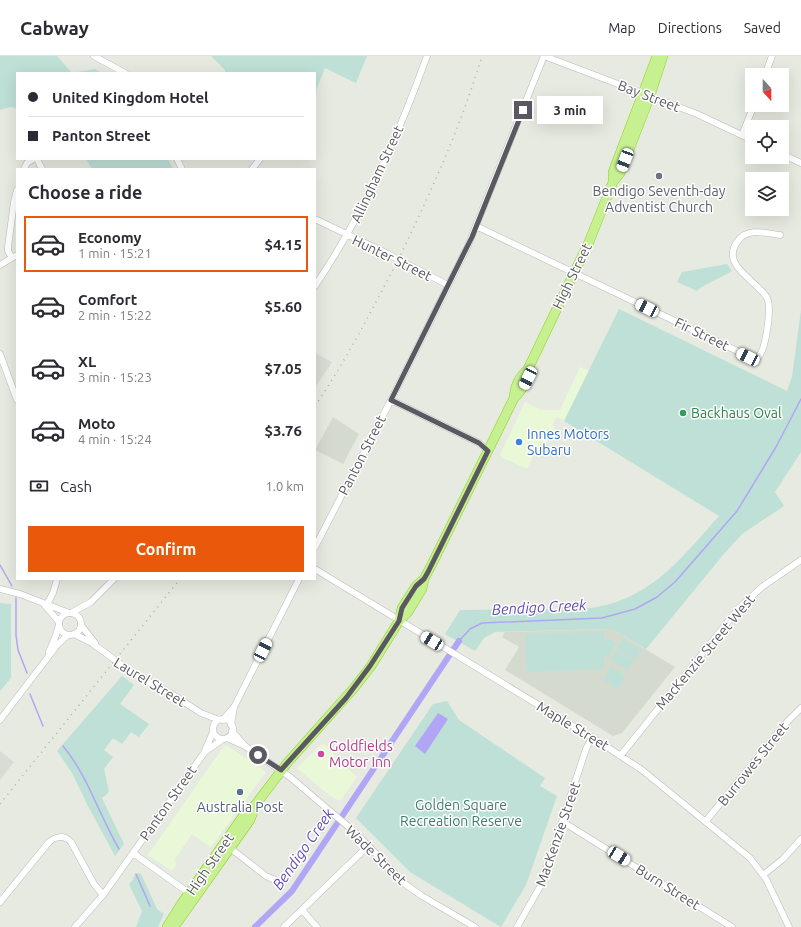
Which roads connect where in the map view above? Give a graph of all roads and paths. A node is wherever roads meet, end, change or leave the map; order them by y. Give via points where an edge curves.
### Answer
1 (94, 56) edge
2 (427, 56) edge
3 (544, 56) edge
4 (657, 56) edge
5 (663, 56) edge
6 (772, 56) edge
7 (768, 68) edge
8 (124, 72) edge
9 (646, 94) junction
10 (751, 112) edge
11 (742, 136) junction
12 (745, 137) edge
13 (789, 157) edge
14 (32, 160) edge
15 (259, 160) edge
16 (801, 163) edge
17 (24, 168) edge
18 (253, 168) edge
19 (16, 194) edge
20 (316, 220) edge
21 (476, 226) junction
22 (347, 235) junction
23 (780, 235) dead end
24 (15, 256) edge
25 (0, 265) edge
26 (574, 274) junction
27 (316, 285) edge
28 (448, 285) junction
29 (0, 354) edge
30 (16, 397) edge
31 (391, 400) junction
32 (488, 451) junction
33 (316, 545) edge
34 (801, 560) edge
35 (316, 570) edge
36 (57, 580) edge
37 (113, 580) edge
38 (298, 580) edge
39 (0, 589) edge
40 (91, 602) junction
41 (45, 604) junction
42 (70, 613) junction
43 (399, 621) junction
44 (80, 622) junction
45 (59, 623) junction
46 (71, 635) junction
47 (100, 649) junction
48 (44, 663) junction
49 (234, 707) junction
50 (801, 708) edge
51 (201, 713) junction
52 (0, 720) edge
53 (221, 720) junction
54 (232, 728) junction
55 (213, 730) junction
56 (592, 737) junction
57 (225, 738) junction
58 (245, 746) junction
59 (204, 753) junction
60 (621, 755) junction
61 (281, 770) junction
62 (256, 804) junction
63 (706, 821) junction
64 (563, 822) junction
65 (801, 838) edge
66 (368, 846) junction
67 (230, 848) junction
68 (133, 853) junction
69 (763, 874) junction
70 (274, 880) dead end
71 (103, 895) junction
72 (192, 895) junction
73 (0, 902) edge
74 (302, 910) junction
75 (75, 927) edge
76 (167, 927) edge
77 (174, 927) edge
78 (284, 927) edge
79 (317, 927) edge
80 (475, 927) edge
81 (517, 927) edge
82 (732, 927) edge
83 (789, 927) edge

1 - 8 street
2 - 22 street, Allingham Street via 382,168
3 - 9 street, Bay Street
3 - 21 street, Panton Street
4 - 9 highway, High Street
5 - 9 highway, High Street
6 - 7 street
9 - 11 street, Bay Street
9 - 26 highway, High Street via 620,173 613,182
10 - 11 street
11 - 12 street, Bay Street
13 - 16 street
14 - 17 street
15 - 18 street
19 - 24 street via 8,247 8,251
20 - 22 street, Hunter Street
21 - 26 street, Fir Street
21 - 28 street, Panton Street
22 - 27 street, Allingham Street
22 - 28 street, Hunter Street, bridge
23 - 26 street, Fir Street via 750,233 741,237 734,249 736,266 765,295 769,305 763,350 755,358 748,357
24 - 25 street
26 - 32 highway, High Street via 528,369 528,378 514,398
28 - 31 street, Panton Street
29 - 30 street
31 - 32 street via 479,443
31 - 33 street, Panton Street
32 - 43 highway, High Street via 424,579 416,586 402,608
34 - 60 street, MacKenzie Street West via 762,587 739,608
35 - 43 street, Maple Street
36 - 41 street via 53,593
37 - 40 street
38 - 49 street
39 - 41 street
40 - 42 street
40 - 44 street
41 - 42 street
41 - 45 street
42 - 44 street
42 - 45 street via 62,616
43 - 56 street, Maple Street
43 - 61 highway, High Street via 350,693
44 - 46 street via 78,631
44 - 47 street, Laurel Street
45 - 46 street via 62,631
45 - 48 street
46 - 47 street, Laurel Street
46 - 48 street via 62,640
47 - 51 street, Laurel Street via 134,674
48 - 52 street
49 - 53 street
49 - 54 street
50 - 63 street, Burrowes Street
51 - 53 street, Laurel Street
51 - 55 street, Laurel Street
53 - 54 street via 228,721
53 - 55 street via 216,722
54 - 57 street
54 - 58 street, Wade Street
55 - 57 street via 217,737
55 - 59 street
56 - 60 street, Maple Street
56 - 64 street, MacKenzie Street
57 - 58 street, Wade Street
57 - 59 street
58 - 61 street, Wade Street
59 - 68 street, Panton Street
60 - 63 street, Maple Street
61 - 62 highway, High Street
61 - 66 street, Wade Street
62 - 67 highway, High Street via 250,820
62 - 72 highway, High Street via 244,815
63 - 69 street, Maple Street via 750,858
64 - 81 street, MacKenzie Street via 541,885
64 - 82 street, Burn Street
65 - 69 street via 783,859
66 - 74 street
66 - 80 street, Wade Street via 405,884
67 - 70 street
67 - 72 highway, High Street
68 - 71 street, Panton Street
68 - 72 street
69 - 83 street, Maple Street
71 - 73 street via 94,884 71,842 59,837 49,842
71 - 75 street, Panton Street
72 - 76 highway, High Street
72 - 77 highway, High Street
74 - 78 street
74 - 79 street

